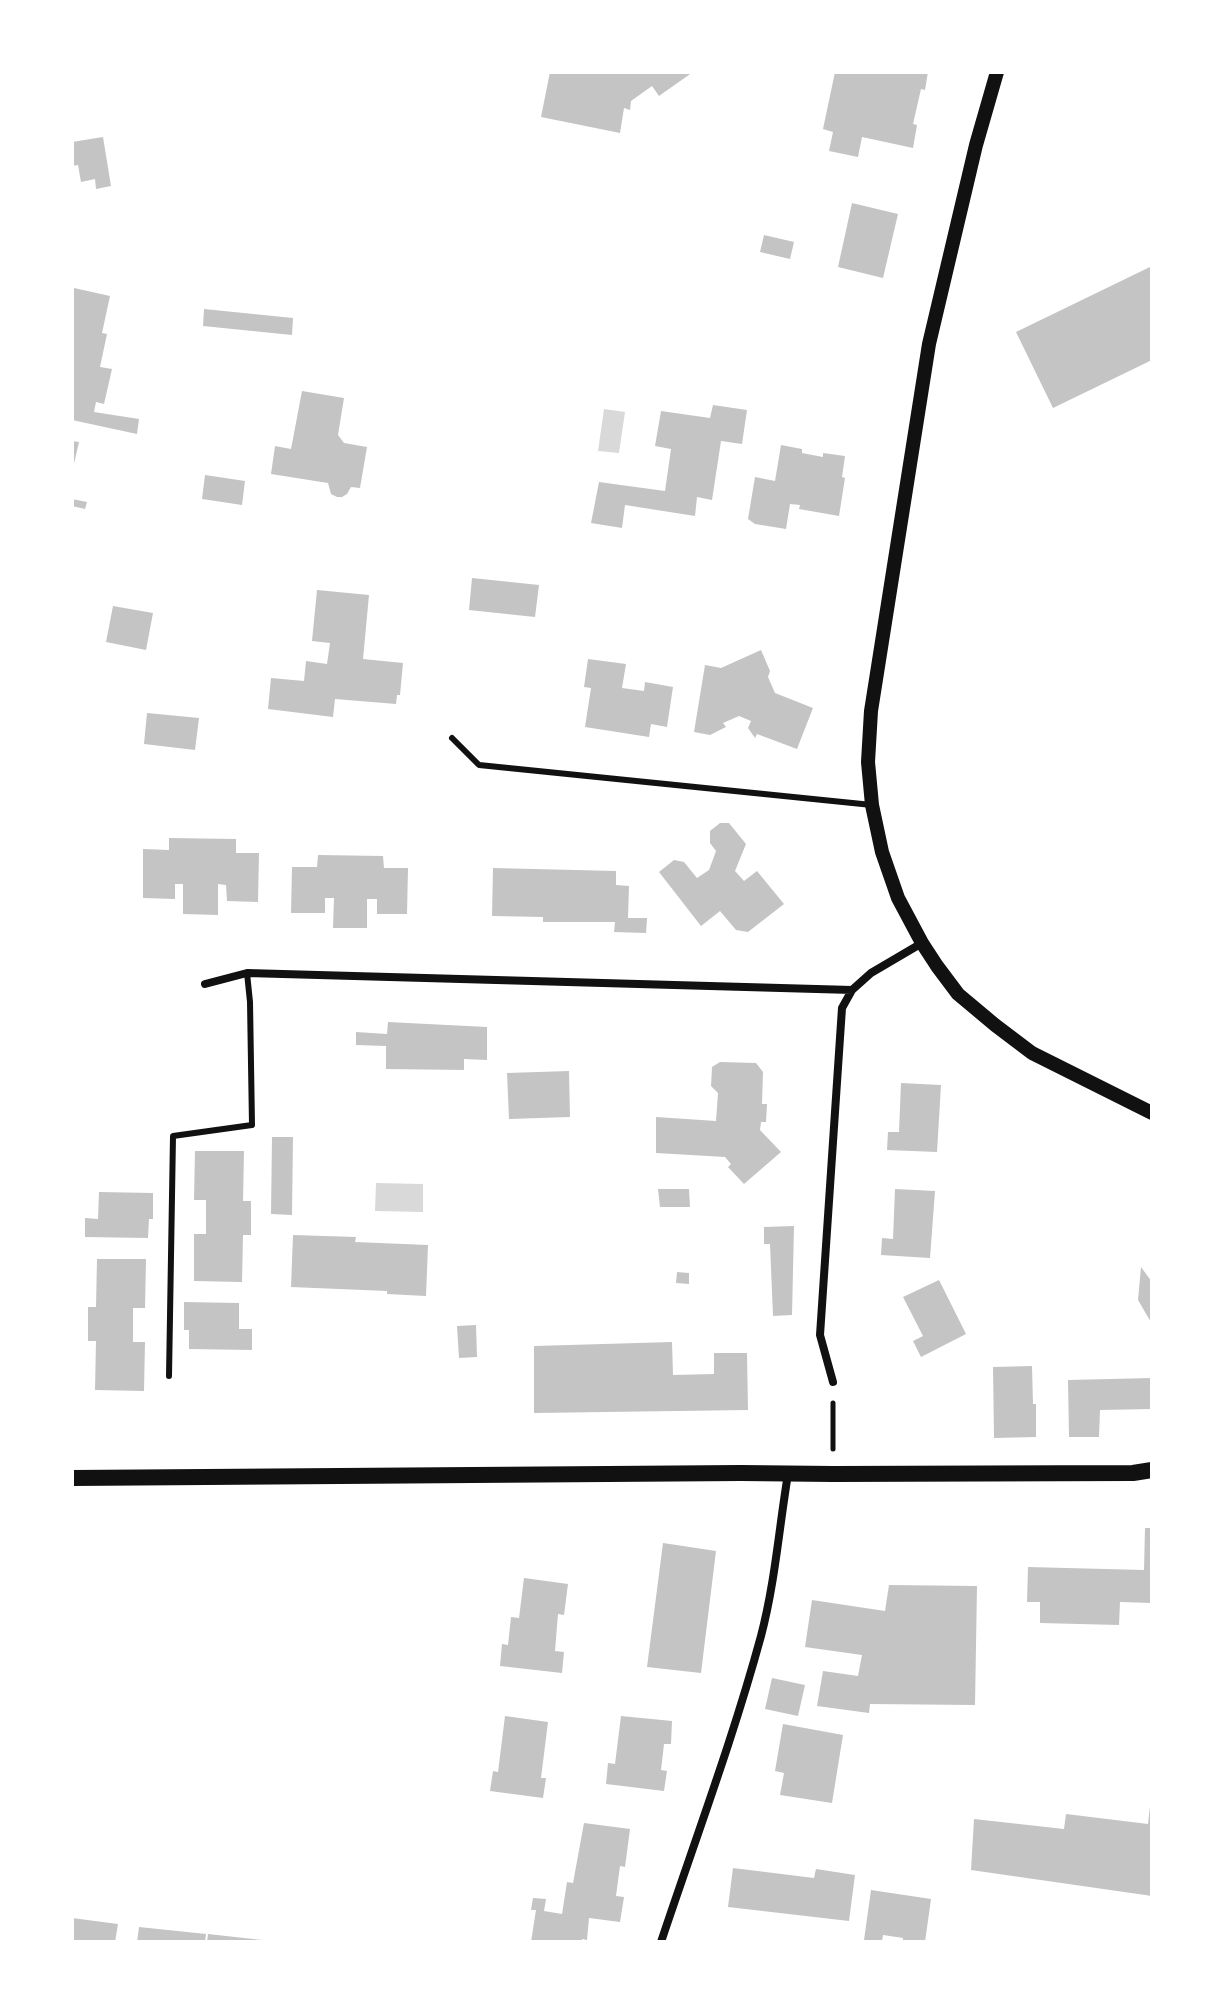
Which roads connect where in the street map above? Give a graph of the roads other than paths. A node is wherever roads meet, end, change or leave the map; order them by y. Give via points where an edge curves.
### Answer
1 (997, 72) edge
2 (452, 738) dead end
3 (872, 805) junction
4 (922, 943) junction
5 (247, 973) junction
6 (205, 984) dead end
7 (852, 990) junction
8 (1152, 1113) edge
9 (169, 1376) dead end
10 (833, 1382) road end
11 (788, 1473) junction
12 (1152, 1473) edge
13 (72, 1478) edge
14 (661, 1942) edge

1 - 3 street via 929,344 871,711
2 - 3 lane via 479,765
3 - 4 street via 898,898
4 - 7 street
4 - 8 street via 958,994 1032,1053
5 - 6 street
5 - 7 street
5 - 9 lane via 252,1125 173,1136
7 - 10 street via 840,1026 820,1335
11 - 12 main road
11 - 13 main road
11 - 14 street via 762,1634

